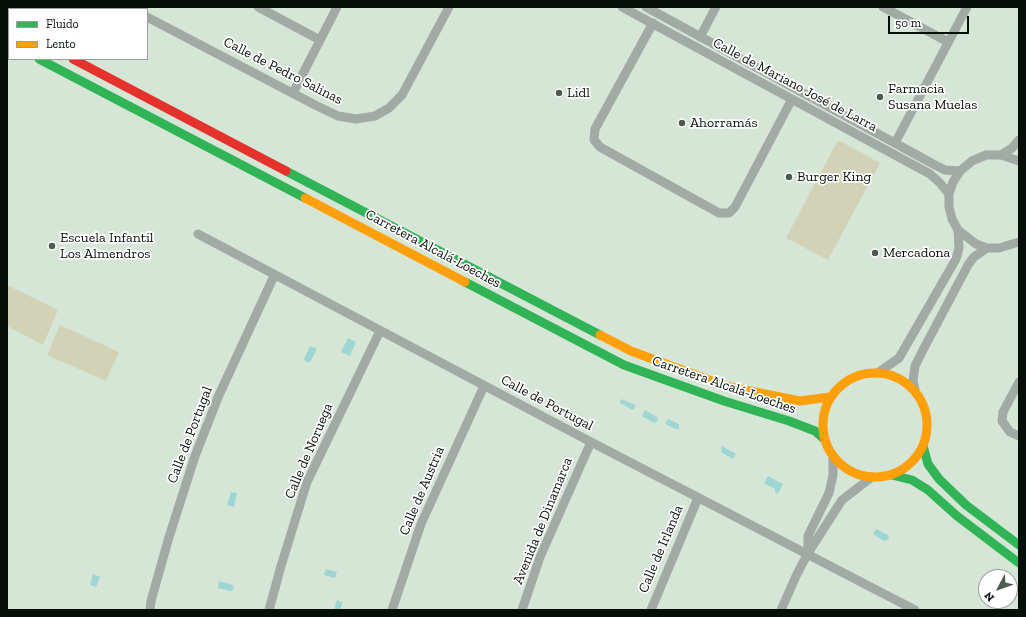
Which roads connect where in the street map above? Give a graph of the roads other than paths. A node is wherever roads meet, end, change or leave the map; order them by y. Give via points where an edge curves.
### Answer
1 (258, 7) edge
2 (337, 7) edge
3 (449, 7) edge
4 (622, 7) edge
5 (646, 7) edge
6 (716, 7) edge
7 (883, 7) edge
8 (967, 7) edge
9 (148, 18) edge
10 (653, 23) junction
11 (700, 37) junction
12 (320, 40) junction
13 (948, 42) junction
14 (41, 60) edge
15 (75, 60) edge
16 (293, 93) junction
17 (792, 99) junction
18 (1019, 140) edge
19 (895, 143) junction
20 (1001, 155) junction
21 (1019, 162) edge
22 (960, 170) junction
23 (949, 194) junction
24 (958, 230) junction
25 (198, 234) dead end
26 (1019, 242) edge
27 (987, 248) junction
28 (274, 276) junction
29 (380, 331) junction
30 (879, 372) junction
31 (1019, 382) edge
32 (484, 386) junction
33 (915, 390) junction
34 (830, 397) junction
35 (1019, 436) edge
36 (824, 439) junction
37 (591, 442) junction
38 (923, 446) junction
39 (833, 456) junction
40 (892, 475) junction
41 (872, 477) junction
42 (698, 498) junction
43 (1019, 545) edge
44 (808, 554) junction
45 (1019, 563) edge
46 (150, 610) edge
47 (269, 610) edge
48 (392, 610) edge
49 (522, 610) edge
50 (651, 610) edge
51 (781, 610) edge
52 (915, 610) edge

1 - 12 street
2 - 12 street
3 - 16 street, Calle de Pedro Salinas via 402,95 389,108 375,116 356,119 338,116
4 - 10 street, Calle de Mariano José de Larra
5 - 11 street, Calle de Mariano José de Larra
6 - 11 street
7 - 13 street
8 - 13 street
9 - 16 street, Calle de Pedro Salinas
10 - 17 street, Calle de Mariano José de Larra
10 - 17 street via 596,130 594,140 600,147 712,209 729,213 735,207
11 - 19 street, Calle de Mariano José de Larra
12 - 16 street
13 - 19 street
14 - 36 main road, Carretera Alcalá-Loeches via 624,365 789,421 815,432
15 - 34 main road, Carretera Alcalá-Loeches via 631,351 725,386 800,401
17 - 23 street, Calle de Mariano José de Larra via 930,174
18 - 20 street
19 - 22 street, Calle de Mariano José de Larra via 946,170
20 - 21 street
20 - 22 street via 986,155
22 - 23 street
23 - 24 street via 949,207
24 - 27 street via 976,244
24 - 30 street via 959,248 956,259 899,358
25 - 28 street, Calle de Portugal
26 - 27 street via 999,248
27 - 33 street via 974,257 968,266 914,366
28 - 29 street, Calle de Portugal
28 - 46 street, Calle de Portugal via 219,394 192,462
29 - 32 street, Calle de Portugal
29 - 47 street, Calle de Noruega via 307,482
30 - 33 main road via 905,381
30 - 34 main road via 851,378 839,386
31 - 35 street via 1003,412 1002,421 1010,432
32 - 37 street, Calle de Portugal
32 - 48 street, Calle de Austria via 421,524
33 - 38 main road via 923,402 927,417 927,432
34 - 36 main road via 824,410
36 - 39 main road
37 - 42 street, Calle de Portugal
37 - 49 street, Avenida de Dinamarca via 540,557
38 - 40 main road via 910,463
38 - 43 main road via 928,464 939,479 966,505
39 - 41 main road via 843,467 857,474
39 - 44 street via 833,475 829,493 808,536
40 - 41 main road
40 - 45 main road via 912,480 928,490 956,516
41 - 44 street via 842,500
42 - 44 street, Calle de Portugal
42 - 50 street, Calle de Irlanda
44 - 51 street
44 - 52 street, Calle de Portugal

